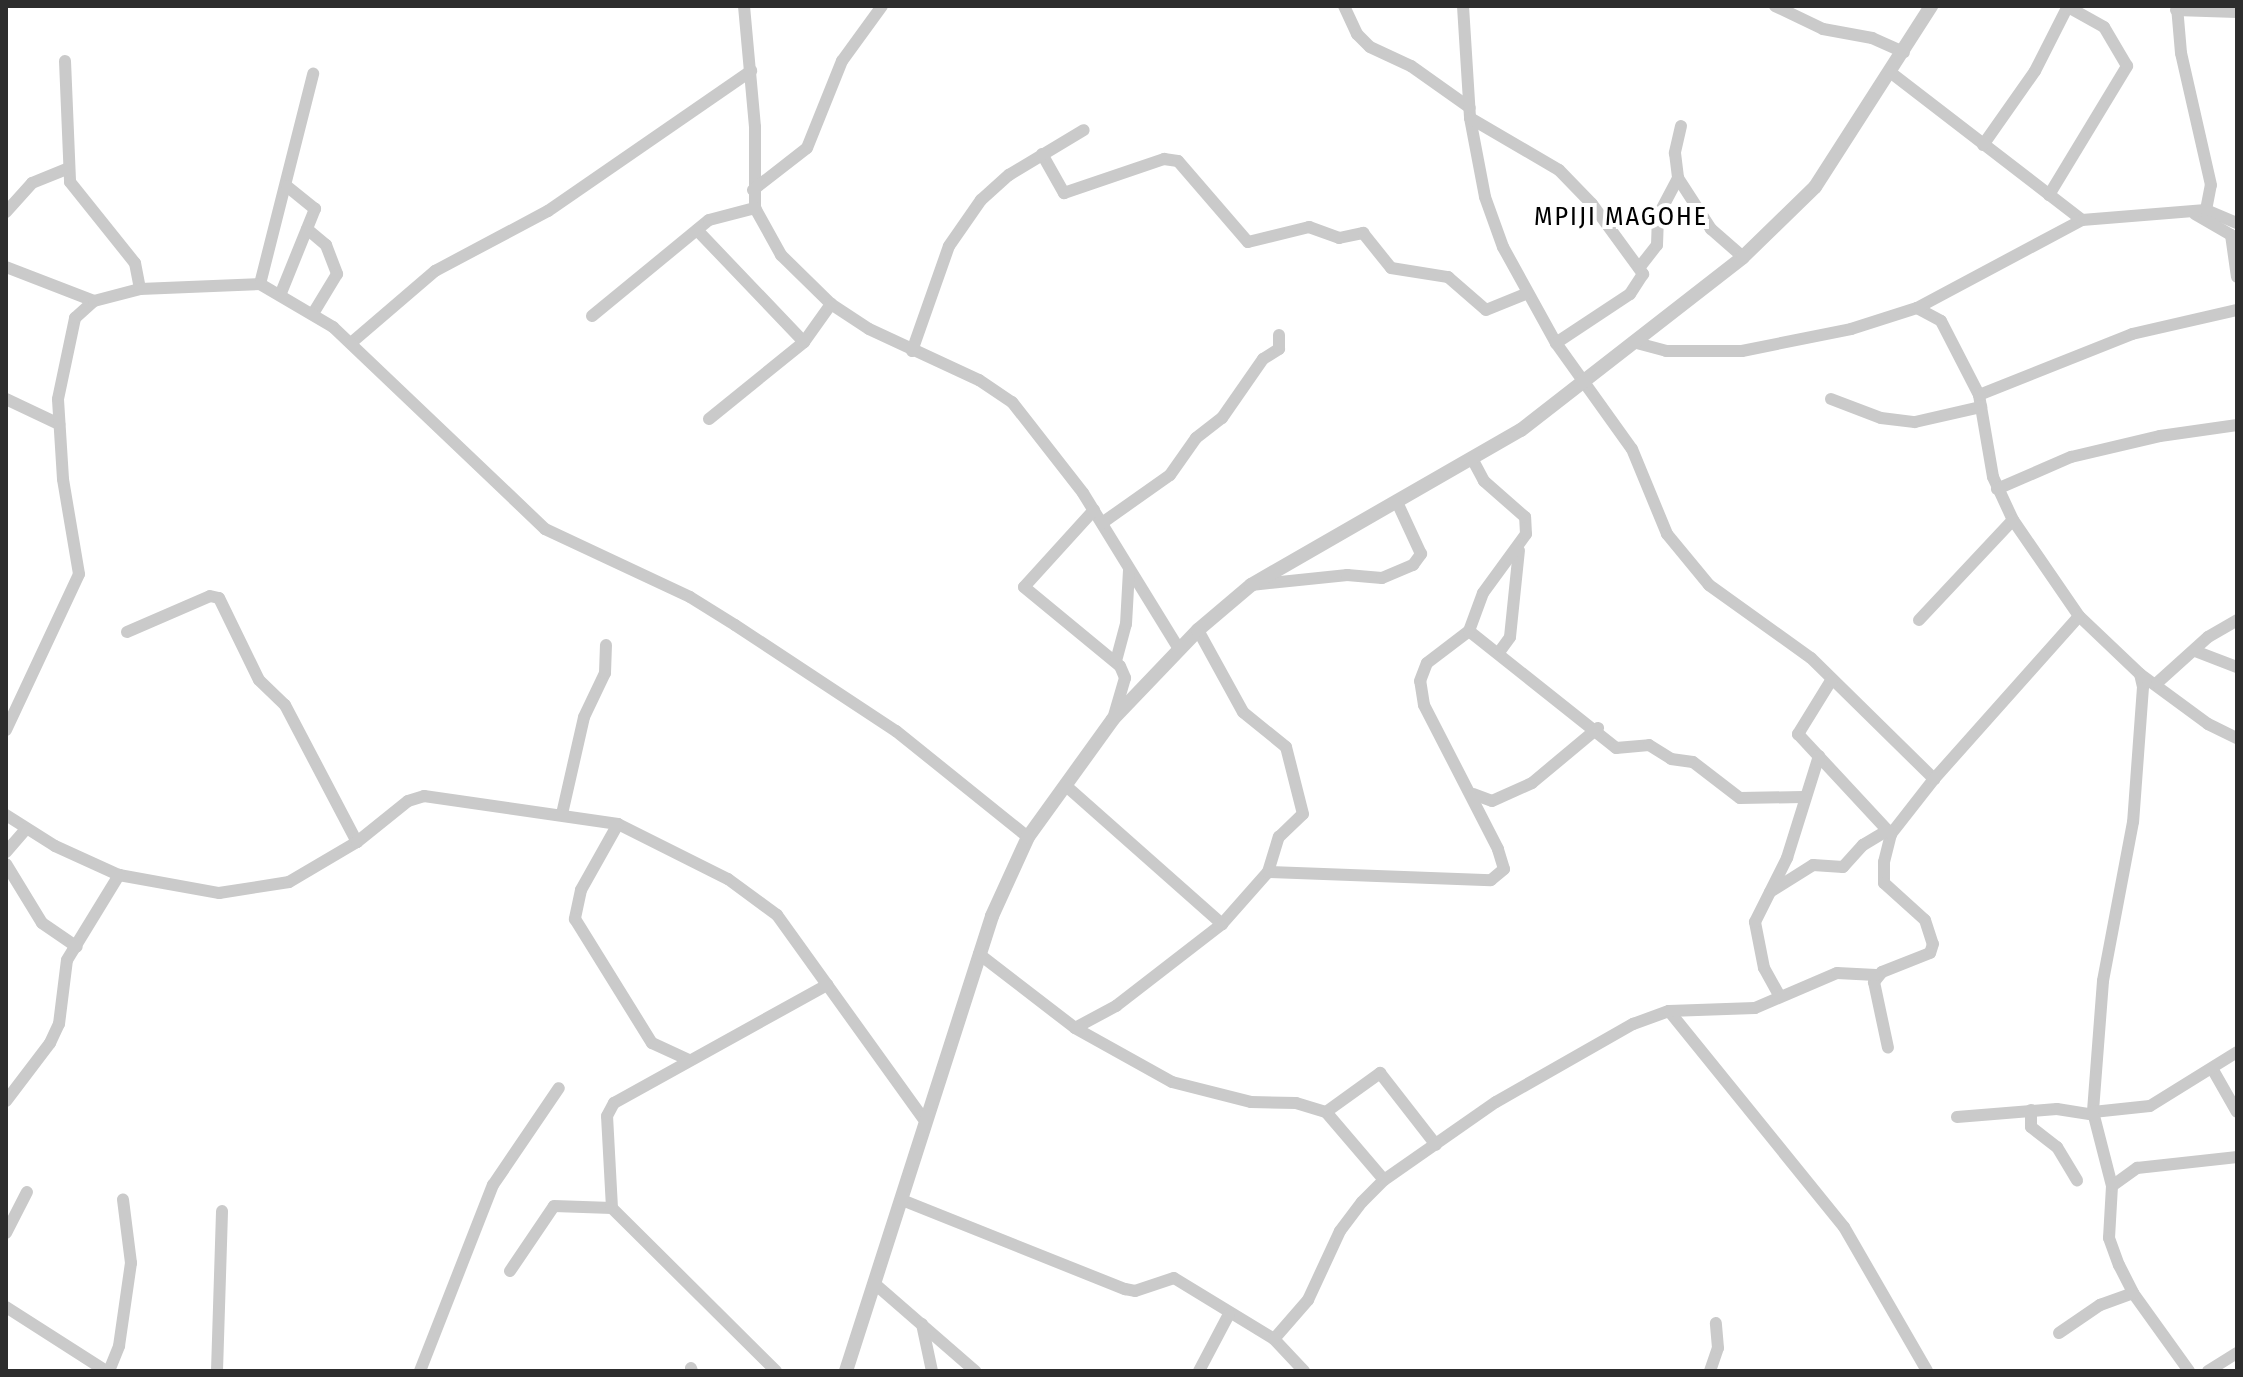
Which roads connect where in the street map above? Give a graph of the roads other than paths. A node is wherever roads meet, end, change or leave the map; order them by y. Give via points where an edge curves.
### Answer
1 (744, 6) edge
2 (882, 6) edge
3 (1344, 6) edge
4 (1463, 6) edge
5 (1775, 6) edge
6 (1931, 6) edge
7 (2068, 6) edge
8 (2177, 8) edge
9 (2237, 12) edge
10 (1904, 52) junction
11 (65, 61) dead end
12 (751, 71) junction
13 (1890, 72) junction
14 (313, 74) dead end
15 (1470, 113) junction
16 (1681, 126) dead end
17 (1084, 130) dead end
18 (1983, 145) junction
19 (1042, 154) junction
20 (66, 169) junction
21 (1678, 178) junction
22 (287, 186) junction
23 (753, 190) junction
24 (2049, 195) junction
25 (755, 208) junction
26 (6, 212) edge
27 (2201, 212) junction
28 (2082, 220) junction
29 (2237, 223) edge
30 (307, 229) junction
31 (697, 230) junction
32 (1743, 257) junction
33 (6, 267) edge
34 (1639, 268) junction
35 (2237, 277) edge
36 (260, 284) junction
37 (140, 289) junction
38 (281, 293) junction
39 (1528, 293) junction
40 (94, 301) junction
41 (831, 304) junction
42 (1917, 308) junction
43 (2237, 310) edge
44 (314, 312) junction
45 (592, 316) dead end
46 (1279, 335) dead end
47 (804, 342) junction
48 (1633, 342) junction
49 (351, 343) junction
50 (1556, 343) junction
51 (912, 351) junction
52 (1582, 383) junction
53 (6, 399) edge
54 (1831, 399) dead end
55 (1980, 401) junction
56 (709, 419) dead end
57 (59, 424) junction
58 (2237, 425) edge
59 (1473, 460) junction
60 (1997, 489) junction
61 (1397, 502) junction
62 (1094, 510) junction
63 (2013, 520) junction
64 (1102, 523) junction
65 (1519, 547) junction
66 (1129, 570) junction
67 (1251, 585) junction
68 (2079, 616) junction
69 (1919, 620) dead end
70 (2237, 620) edge
71 (1198, 630) junction
72 (1469, 631) junction
73 (127, 632) dead end
74 (606, 645) dead end
75 (1179, 649) junction
76 (1500, 651) junction
77 (2195, 651) junction
78 (1116, 661) junction
79 (2237, 667) edge
80 (2140, 674) junction
81 (1832, 679) junction
82 (2157, 683) junction
83 (1113, 719) junction
84 (1598, 728) junction
85 (6, 730) edge
86 (2237, 738) edge
87 (1819, 756) junction
88 (1934, 779) junction
89 (1065, 785) junction
90 (1470, 792) junction
91 (1803, 797) junction
92 (562, 814) junction
93 (6, 815) edge
94 (618, 824) junction
95 (26, 829) junction
96 (1890, 832) junction
97 (1028, 837) junction
98 (357, 842) junction
99 (6, 852) edge
100 (6, 864) edge
101 (1268, 872) junction
102 (119, 875) junction
103 (1767, 893) junction
104 (1222, 924) junction
105 (77, 947) junction
106 (979, 954) junction
107 (1876, 975) junction
108 (827, 985) junction
109 (1779, 995) junction
110 (1669, 1011) junction
111 (1075, 1028) junction
112 (1888, 1048) dead end
113 (2237, 1052) edge
114 (689, 1060) junction
115 (2213, 1070) junction
116 (559, 1088) dead end
117 (6, 1101) edge
118 (2031, 1110) junction
119 (1326, 1112) junction
120 (2237, 1112) edge
121 (2093, 1114) junction
122 (1957, 1117) dead end
123 (923, 1118) junction
124 (1436, 1145) junction
125 (2237, 1157) edge
126 (1384, 1180) junction
127 (2077, 1180) dead end
128 (2112, 1186) junction
129 (27, 1192) dead end
130 (123, 1200) dead end
131 (902, 1200) junction
132 (612, 1208) junction
133 (222, 1211) dead end
134 (6, 1233) edge
135 (510, 1271) dead end
136 (875, 1284) junction
137 (2133, 1293) junction
138 (6, 1307) edge
139 (1229, 1314) junction
140 (1716, 1323) dead end
141 (922, 1324) junction
142 (2059, 1333) dead end
143 (1274, 1339) junction
144 (2236, 1352) edge
145 (1203, 1369) edge
146 (108, 1371) edge
147 (217, 1371) edge
148 (420, 1371) edge
149 (776, 1371) edge
150 (846, 1371) edge
151 (932, 1371) edge
152 (975, 1371) edge
153 (1304, 1371) edge
154 (1710, 1371) edge
155 (1927, 1371) edge
156 (2189, 1371) edge
157 (2208, 1371) edge

1 - 12 street
2 - 23 street via 842,61 807,148
3 - 15 street via 1370,47 1411,66
4 - 15 street
5 - 10 street via 1823,29 1872,38
6 - 10 street
7 - 18 street via 2035,71
7 - 24 street via 2104,27 2127,66
8 - 9 street
8 - 27 street via 2211,185
10 - 13 street
11 - 20 street
12 - 23 street
12 - 49 street via 548,211 435,271
13 - 18 street
13 - 32 street via 1815,187
14 - 22 street
15 - 34 street via 1559,170
15 - 39 street via 1485,197 1503,247
16 - 21 street via 1675,153
17 - 19 street
18 - 24 street
19 - 39 street via 1064,193 1164,159 1178,161 1248,242 1309,227 1339,238 1363,233 1391,268 1438,273 1486,310
19 - 51 street via 990,191 961,226 945,255
20 - 26 street via 32,183
20 - 37 street via 77,196 135,263
21 - 32 street via 1711,229
21 - 34 street via 1658,216 1657,245
22 - 30 street via 314,206
22 - 36 street
23 - 25 street
24 - 28 street
25 - 31 street via 709,220
25 - 41 street via 781,255
27 - 28 street
27 - 29 street
27 - 35 street via 2231,235
28 - 42 street
30 - 38 street
30 - 44 street via 326,245 337,274
31 - 45 street
31 - 47 street
32 - 48 street
33 - 40 street
34 - 50 street via 1643,278 1630,294
36 - 37 street
36 - 38 street
37 - 40 street
38 - 44 street
39 - 50 street
40 - 57 street via 80,310 70,335 58,399
41 - 47 street
41 - 51 street
42 - 48 street via 1851,329 1742,351 1666,351
42 - 55 street via 1941,321
43 - 55 street via 2132,334
44 - 49 street
46 - 64 street via 1279,349 1263,359 1222,418 1196,438 1170,475
47 - 56 street
48 - 52 street
49 - 97 street via 545,529 690,597 746,632 896,731
50 - 52 street
51 - 62 street via 1003,393
52 - 59 street
52 - 81 street via 1632,449 1653,507 1683,560
53 - 57 street
54 - 55 street via 1881,418 1915,422
55 - 60 street
57 - 85 street via 79,574
58 - 60 street via 2071,457
59 - 61 street
59 - 65 street via 1484,481 1525,517 1528,526
60 - 63 street
61 - 67 street
61 - 67 street via 1421,554 1413,565 1382,578 1347,575
62 - 64 street
62 - 78 street via 1024,587
63 - 68 street
63 - 69 street
64 - 66 street
65 - 72 street via 1483,593
65 - 76 street via 1510,637
66 - 75 street
66 - 78 street via 1127,618
67 - 71 street
68 - 80 street
68 - 88 street
70 - 77 street
71 - 75 street
71 - 101 street via 1243,712 1286,747 1303,814 1279,837
72 - 76 street
72 - 90 street via 1427,663 1420,681 1424,705
73 - 98 street via 210,596 219,598 259,680 285,705
74 - 92 street via 605,673 584,717
75 - 83 street
76 - 84 street
77 - 79 street
77 - 82 street
78 - 83 street via 1125,678
80 - 82 street
80 - 121 street via 2133,822 2103,981
81 - 87 street via 1799,729 1800,738
81 - 88 street
82 - 86 street via 2208,724
83 - 89 street
84 - 90 street via 1532,783 1492,801
84 - 91 street via 1616,748 1649,745 1671,759 1693,762 1740,798
87 - 91 street
87 - 96 street
88 - 96 street
89 - 97 street
89 - 104 street
90 - 101 street via 1504,862 1504,869 1491,880
91 - 103 street via 1789,855
92 - 94 street
92 - 98 street via 424,796 408,801
93 - 95 street
94 - 108 street via 751,893 789,927
94 - 114 street via 581,890 575,919 652,1043
95 - 99 street
95 - 102 street
96 - 103 street via 1843,867 1813,865
96 - 107 street via 1884,883 1925,920 1933,944 1923,957
97 - 106 street
98 - 102 street via 289,882 246,891 192,892
100 - 105 street via 42,923
101 - 104 street
102 - 105 street
103 - 109 street via 1755,922 1756,943
104 - 111 street via 1116,1006
105 - 117 street via 67,960 59,1024
106 - 111 street
106 - 123 street
107 - 109 street via 1837,973
107 - 112 street
108 - 114 street
108 - 123 street
109 - 110 street via 1755,1008
110 - 124 street via 1633,1024 1496,1102
110 - 155 street via 1844,1227
111 - 119 street via 1194,1090
113 - 115 street
114 - 132 street via 609,1109
115 - 120 street
115 - 121 street via 2150,1106
116 - 148 street via 493,1185
118 - 121 street
118 - 122 street
118 - 127 street via 2031,1127 2057,1147
119 - 124 street via 1380,1073
119 - 126 street
121 - 128 street
123 - 131 street
124 - 126 street
125 - 128 street via 2137,1168
126 - 143 street via 1340,1231 1308,1300
128 - 137 street via 2109,1238
129 - 134 street
130 - 146 street via 131,1263 119,1346
131 - 136 street
131 - 139 street via 1125,1289 1135,1291 1174,1278
132 - 135 street via 554,1206
132 - 149 street
133 - 147 street
136 - 141 street
136 - 150 street
137 - 142 street via 2100,1305
137 - 156 street
138 - 146 street
139 - 143 street
139 - 145 street
140 - 154 street via 1718,1348
141 - 151 street
141 - 152 street
143 - 153 street
144 - 157 street

